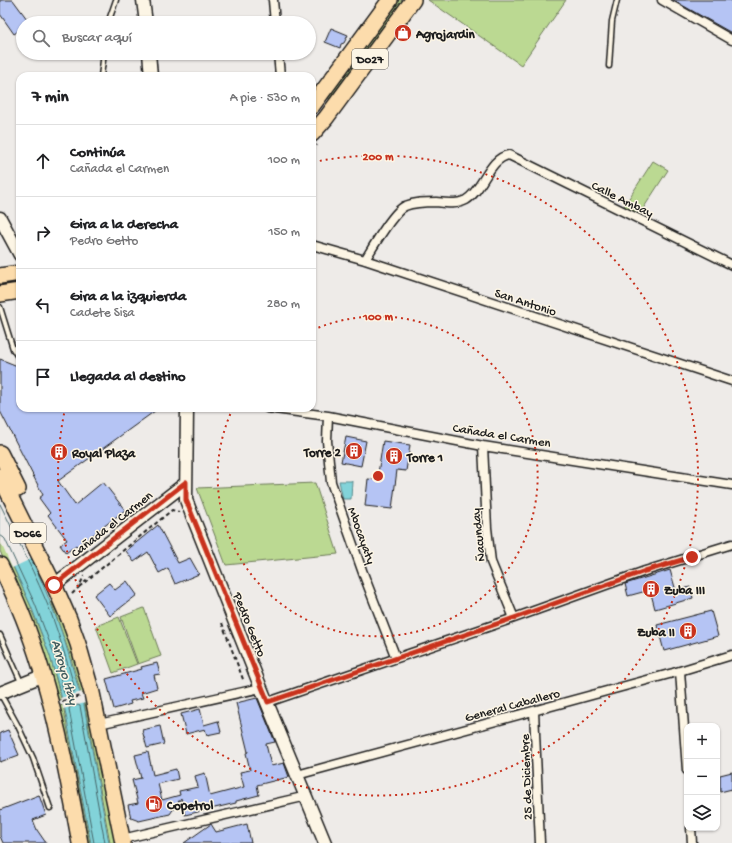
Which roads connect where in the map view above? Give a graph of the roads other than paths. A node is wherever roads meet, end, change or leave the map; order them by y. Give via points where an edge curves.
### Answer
1 (116, 0) edge
2 (143, 0) edge
3 (273, 0) edge
4 (390, 0) edge
5 (413, 0) edge
6 (617, 0) edge
7 (662, 0) edge
8 (110, 16) edge
9 (145, 16) edge
10 (274, 16) edge
11 (732, 40) edge
12 (103, 60) edge
13 (150, 60) edge
14 (279, 60) edge
15 (609, 66) dead end
16 (102, 72) edge
17 (151, 72) edge
18 (280, 72) edge
19 (316, 101) edge
20 (316, 129) edge
21 (0, 218) edge
22 (316, 246) edge
23 (16, 248) edge
24 (365, 260) junction
25 (732, 265) edge
26 (16, 274) edge
27 (0, 276) edge
28 (16, 292) edge
29 (0, 294) edge
30 (0, 307) edge
31 (16, 348) edge
32 (13, 349) junction
33 (16, 354) edge
34 (732, 381) edge
35 (187, 412) edge
36 (298, 412) edge
37 (328, 416) junction
38 (483, 446) junction
39 (0, 453) edge
40 (1, 478) edge
41 (186, 482) junction
42 (732, 485) edge
43 (732, 544) edge
44 (36, 549) junction
45 (0, 566) edge
46 (54, 585) junction
47 (514, 618) junction
48 (0, 635) edge
49 (732, 655) edge
50 (396, 658) junction
51 (680, 671) junction
52 (42, 676) junction
53 (22, 684) junction
54 (261, 688) junction
55 (0, 693) edge
56 (268, 702) junction
57 (534, 711) junction
58 (99, 724) junction
59 (686, 759) edge
60 (297, 775) junction
61 (307, 796) junction
62 (50, 808) dead end
63 (691, 831) edge
64 (123, 841) edge
65 (80, 843) edge
66 (326, 843) edge
67 (540, 843) edge
68 (692, 843) edge

1 - 8 lane
2 - 9 street
3 - 10 street
4 - 19 highway, D027
5 - 20 highway, D027
6 - 15 lane via 612,21
7 - 11 street
12 - 16 lane
13 - 17 street
14 - 18 street
21 - 23 street
22 - 24 street, San Antonio
24 - 25 street, Calle Ambay via 390,221 404,206 418,202 453,203 466,200 502,156 509,154
24 - 34 street, San Antonio
26 - 27 highway
28 - 29 highway
30 - 32 lane
31 - 32 lane
32 - 33 lane
35 - 41 street, Pedro Getto
36 - 37 street, Cañada el Carmen
37 - 38 street, Cañada el Carmen
37 - 50 street, Mbocayaty via 327,441 331,482
38 - 42 street, Cañada el Carmen
38 - 47 street, Ñacunday via 491,562
39 - 44 highway via 19,490
40 - 44 highway, D066
41 - 46 street, Cañada el Carmen
41 - 54 street, Pedro Getto via 186,500
43 - 47 street via 645,571
44 - 46 highway, D066
45 - 52 highway via 28,630
46 - 58 highway, D066 via 78,644
47 - 50 street
48 - 53 lane
49 - 51 street, General Caballero
50 - 56 street
51 - 57 street, General Caballero
51 - 59 street
52 - 53 street
52 - 65 highway via 66,771
53 - 55 street
54 - 56 street, Pedro Getto
54 - 58 street
55 - 62 lane via 33,758
56 - 60 street, Pedro Getto
57 - 60 street, General Caballero
57 - 67 street, 25 de Diciembre
58 - 64 highway, D066
60 - 61 street, Pedro Getto
61 - 64 street
61 - 66 street, Pedro Getto
63 - 68 street

